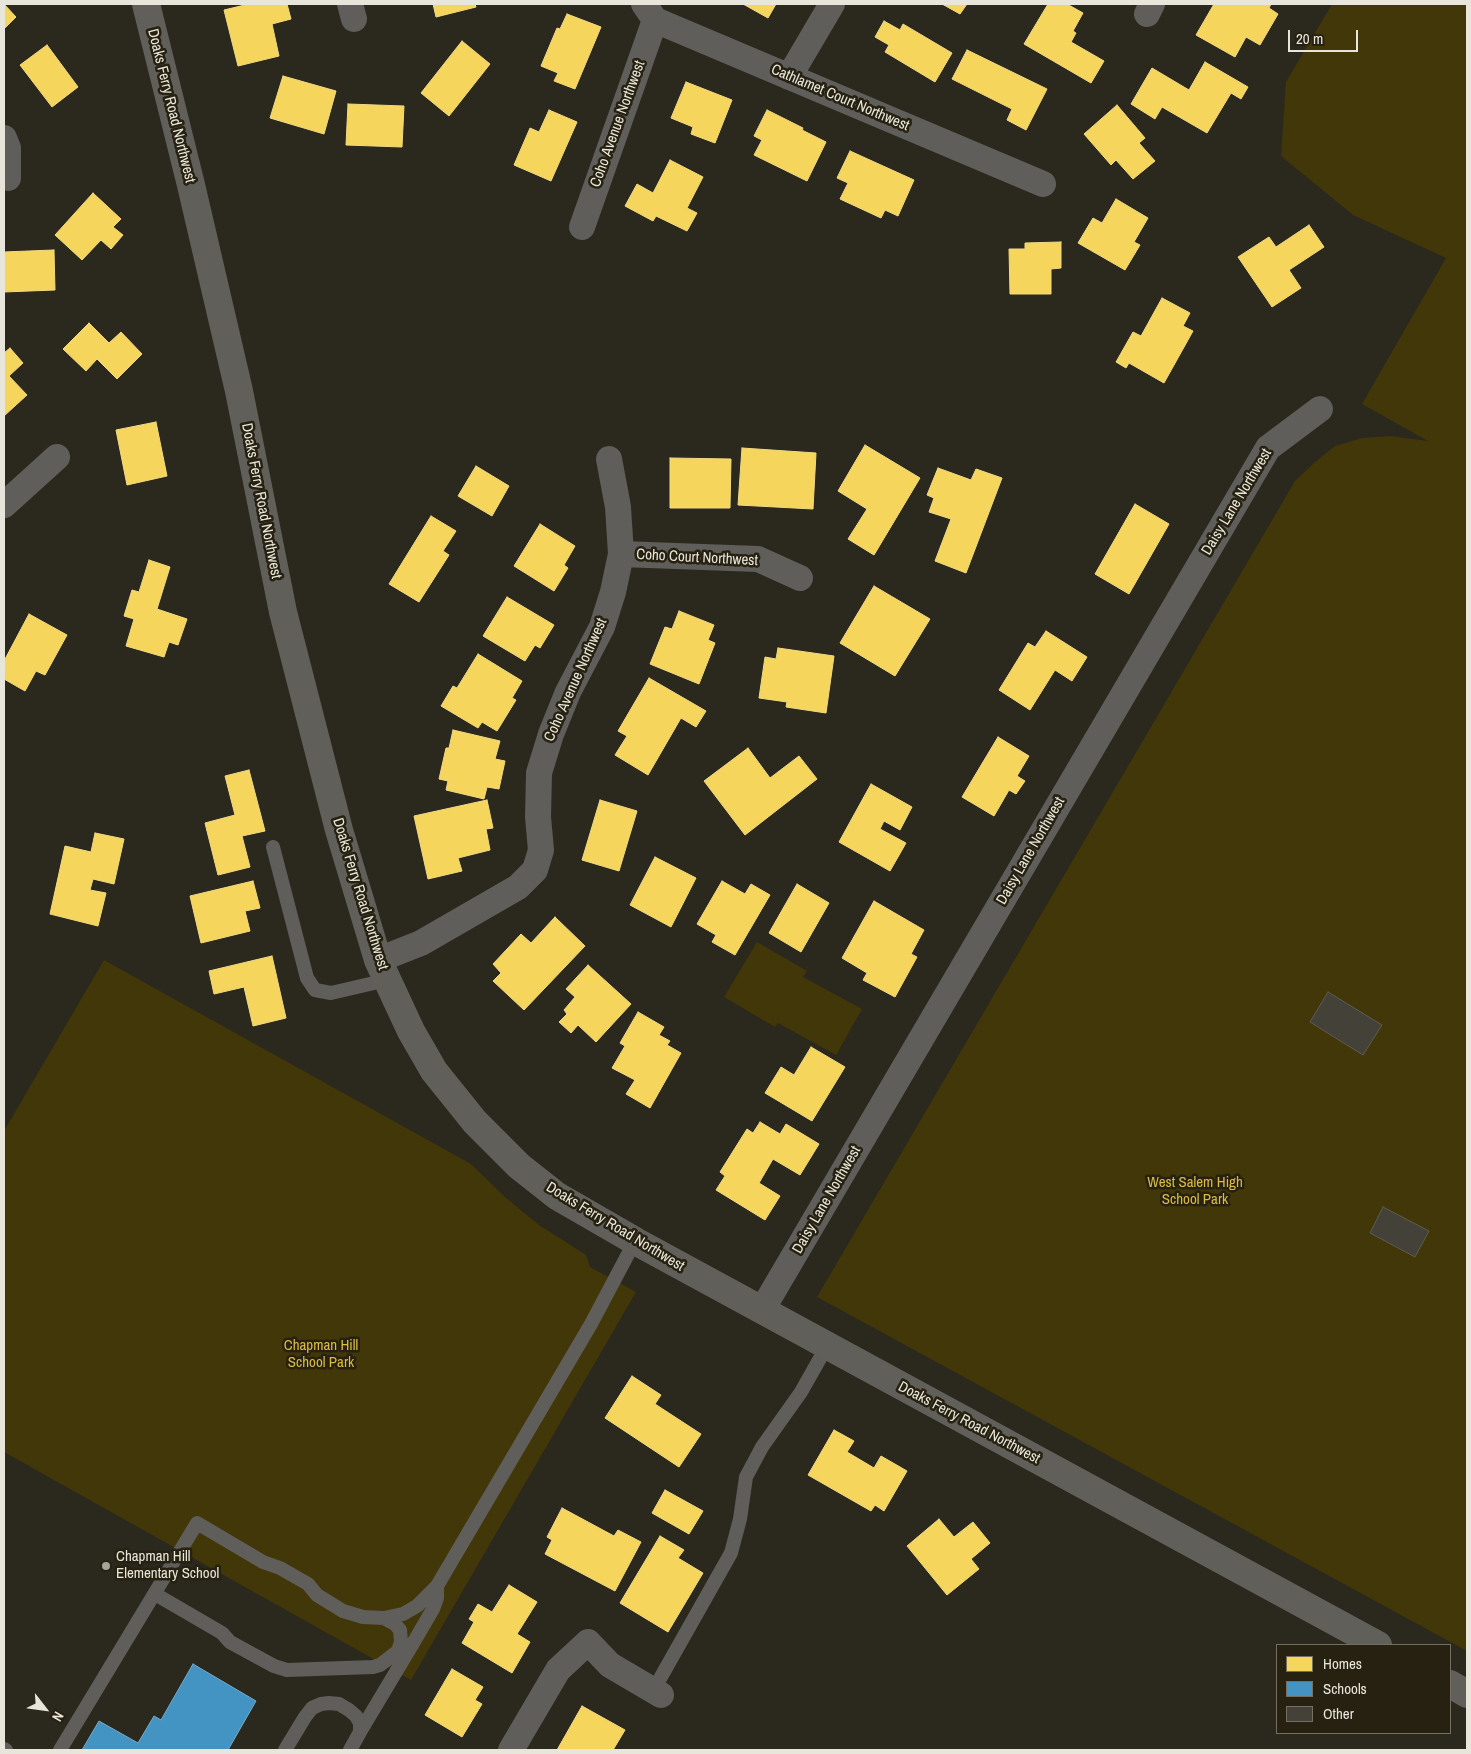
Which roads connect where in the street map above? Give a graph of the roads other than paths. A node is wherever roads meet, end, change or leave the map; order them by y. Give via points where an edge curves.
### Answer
1 (146, 4) edge
2 (832, 4) edge
3 (649, 12) edge
4 (789, 77) junction
5 (4, 138) edge
6 (8, 178) dead end
7 (1043, 184) dead end
8 (582, 227) dead end
9 (1320, 409) dead end
10 (57, 457) dead end
11 (609, 459) dead end
12 (4, 505) edge
13 (620, 554) junction
14 (800, 578) dead end
15 (273, 847) dead end
16 (383, 970) junction
17 (635, 1241) junction
18 (762, 1310) junction
19 (827, 1346) junction
20 (437, 1586) junction
21 (155, 1594) junction
22 (384, 1618) junction
23 (1376, 1644) edge
24 (412, 1645) junction
25 (398, 1651) junction
26 (1451, 1685) edge
27 (657, 1693) joint
28 (1467, 1694) edge
29 (360, 1732) junction
30 (60, 1750) edge
31 (285, 1750) edge
32 (350, 1750) edge
33 (511, 1750) edge

1 - 16 main road, Doaks Ferry Road Northwest via 239,391 283,612 339,830
2 - 4 street
3 - 4 street, Cathlamet Court Northwest
3 - 8 street, Coho Avenue Northwest
4 - 7 street, Cathlamet Court Northwest
5 - 6 street via 8,148
9 - 18 street, Daisy Lane Northwest via 1268,448
10 - 12 street
11 - 13 street, Coho Avenue Northwest via 618,507
13 - 14 street, Coho Court Northwest via 758,560
13 - 16 street, Coho Avenue Northwest via 602,627 568,692 539,773 541,850 535,870 518,887 421,943
15 - 16 lane via 307,978 315,990 331,993
16 - 17 main road, Doaks Ferry Road Northwest via 410,1031 434,1071 475,1122 519,1166 557,1196
17 - 18 main road, Doaks Ferry Road Northwest
17 - 20 lane via 591,1324
18 - 19 main road, Doaks Ferry Road Northwest
19 - 23 main road, Doaks Ferry Road Northwest
19 - 27 lane via 746,1477 740,1519 730,1553
20 - 22 lane via 417,1606 403,1614
20 - 24 lane via 438,1598 433,1610
21 - 22 lane via 197,1523 308,1584 317,1595 343,1611 362,1617
21 - 25 lane via 222,1633 230,1642 287,1670 373,1667
21 - 30 lane
22 - 25 lane via 400,1630
24 - 25 lane
24 - 29 lane
26 - 28 main road
27 - 33 street via 610,1665 588,1642 558,1670
29 - 31 lane via 360,1723 349,1710 339,1704 320,1704 305,1717
29 - 32 lane

